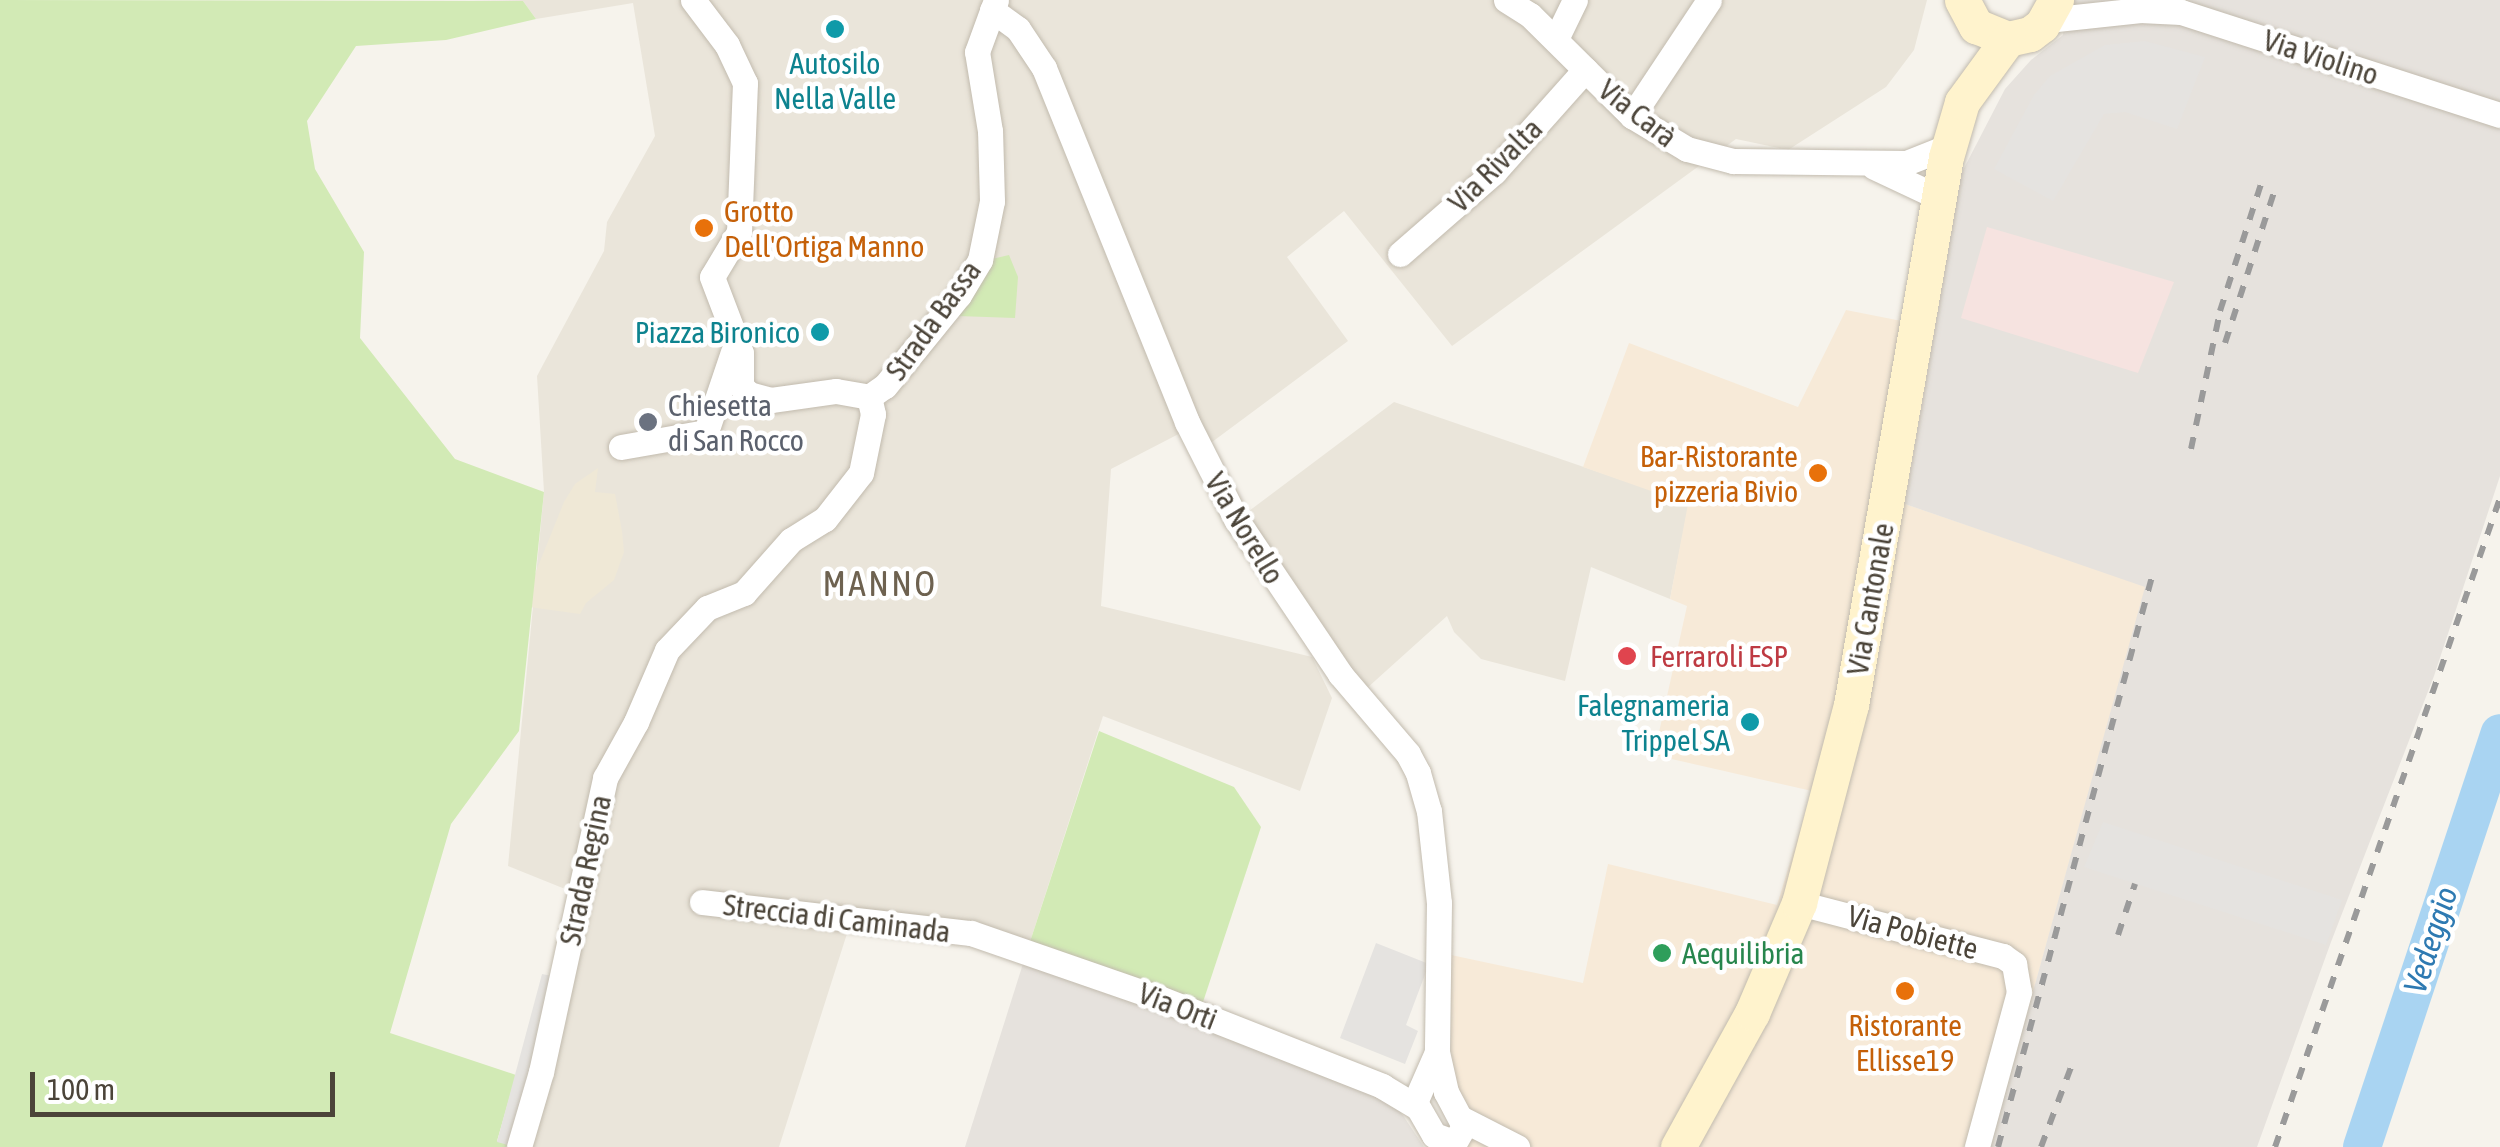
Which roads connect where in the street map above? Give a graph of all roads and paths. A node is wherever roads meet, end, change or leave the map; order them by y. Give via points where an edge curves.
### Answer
1 (693, 0) edge
2 (1506, 0) edge
3 (1574, 0) edge
4 (1709, 0) edge
5 (2100, 0) edge
6 (994, 5) edge
7 (1966, 9) edge
8 (2051, 10) edge
9 (2140, 10) junction
10 (2008, 39) junction
11 (1556, 40) junction
12 (1586, 70) junction
13 (1962, 102) junction
14 (2500, 115) edge
15 (1632, 116) junction
16 (1949, 146) junction
17 (1859, 164) junction
18 (1938, 197) junction
19 (1400, 254) dead end
20 (736, 342) junction
21 (869, 397) junction
22 (621, 447) dead end
23 (698, 615) joint
24 (702, 902) dead end
25 (1800, 903) junction
26 (972, 933) joint
27 (1426, 1092) junction
28 (1455, 1137) edge
29 (520, 1147) edge
30 (1517, 1147) edge
31 (1678, 1147) edge
32 (1977, 1147) edge

1 - 20 street via 728,45 745,83 739,232 712,277
2 - 11 street, Via Carà
3 - 11 street
4 - 15 street
5 - 9 street
6 - 21 street, Strada Bassa via 977,52 988,109 990,225 974,272 885,386
6 - 27 street, Via Norello via 1044,68 1187,422 1236,519 1340,674 1418,773 1439,903 1436,1052
7 - 10 main road via 1983,31
7 - 13 main road
8 - 9 street
8 - 10 main road via 2030,34
9 - 14 street, Via Violino via 2196,16
10 - 13 main road, Via Cantonale
11 - 12 street, Via Carà
12 - 15 street, Via Carà
12 - 19 street, Via Rivalta via 1494,172
13 - 16 main road, Via Cantonale
15 - 17 street, Via Carà via 1669,142 1733,161
16 - 17 street via 1912,162
16 - 18 main road, Via Cantonale
17 - 18 street
18 - 25 main road, Via Cantonale via 1850,705
20 - 21 street via 740,384 749,394 778,401 825,392
20 - 22 street via 706,432
21 - 23 street, Strada Bassa via 873,414 859,478 826,520 791,540 744,593
23 - 29 street, Strada Regina via 667,650 605,778
24 - 26 street, Streccia di Caminada
25 - 31 main road, Via Cantonale via 1752,1013
25 - 32 street, Via Pobiette via 2002,956 2017,968 2019,992
26 - 27 street, Via Orti via 1382,1086
27 - 28 street
28 - 30 street

